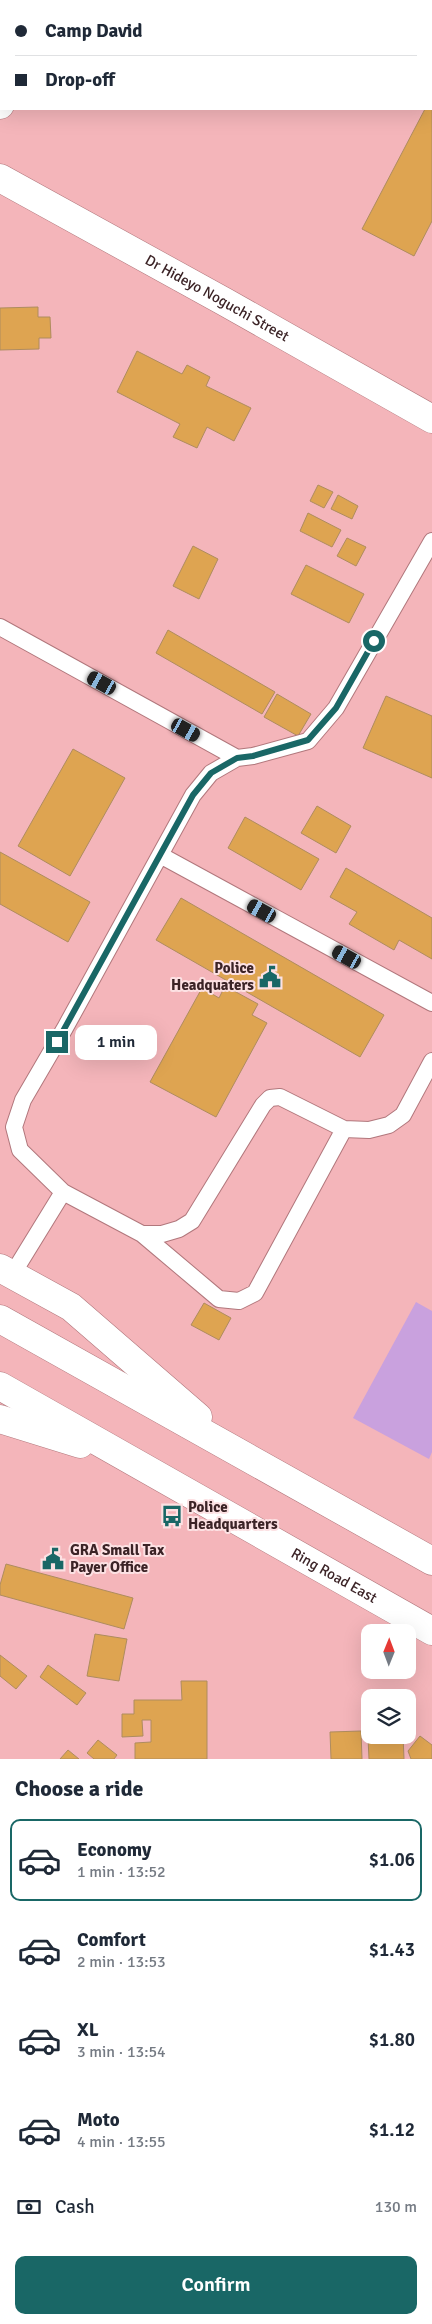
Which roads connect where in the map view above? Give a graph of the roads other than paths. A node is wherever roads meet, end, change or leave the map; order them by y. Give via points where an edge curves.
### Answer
1 (0, 178) edge
2 (432, 419) edge
3 (432, 541) edge
4 (0, 627) edge
5 (237, 758) junction
6 (160, 855) junction
7 (432, 1003) edge
8 (432, 1061) edge
9 (344, 1129) junction
10 (63, 1192) junction
11 (142, 1234) junction
12 (6, 1271) edge
13 (0, 1320) edge
14 (0, 1386) edge
15 (0, 1419) edge
16 (243, 1455) junction
17 (130, 1460) junction
18 (432, 1561) edge
19 (432, 1631) edge

1 - 2 main road, Dr Hideyo Noguchi Street
3 - 5 lane via 336,708 308,740
4 - 5 lane
5 - 6 lane via 211,773 193,795
6 - 7 lane
6 - 10 lane via 23,1100 14,1127 20,1150
8 - 9 lane via 404,1115 389,1125 369,1130
9 - 11 lane via 280,1097 270,1098 192,1221 162,1234
9 - 11 lane via 256,1293 239,1301 219,1299
10 - 11 lane
10 - 12 lane
12 - 16 main road via 70,1307
13 - 16 main road
14 - 17 main road, Ring Road East
15 - 17 main road, Ring Road East
16 - 18 main road
17 - 19 main road, Ring Road East

